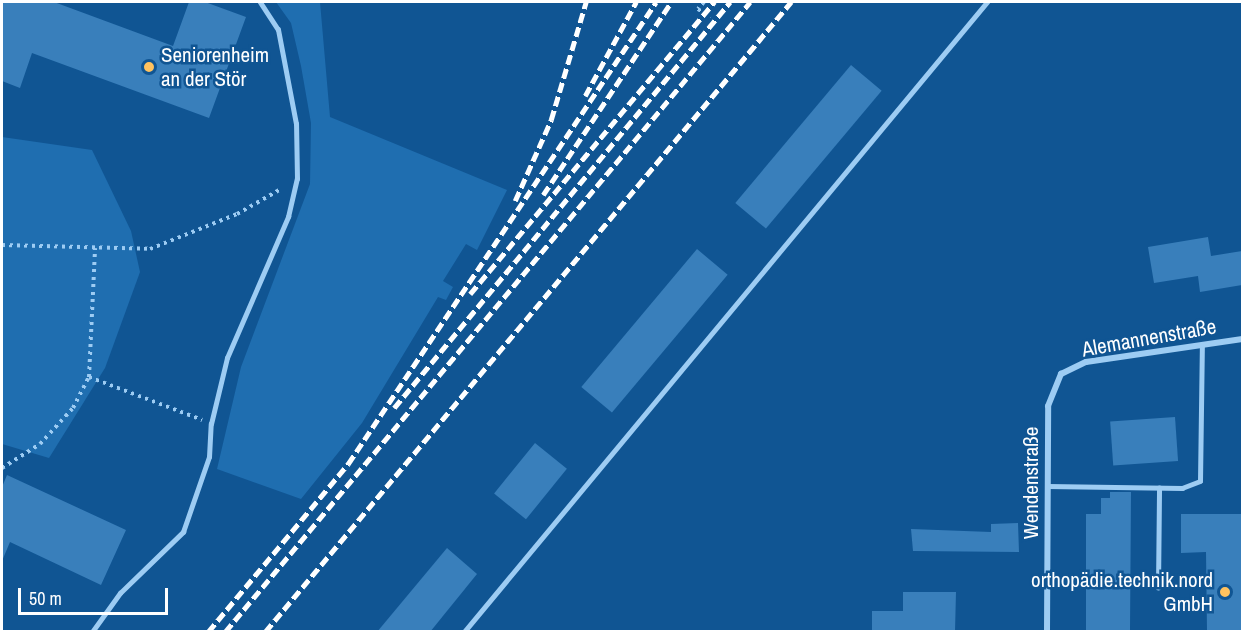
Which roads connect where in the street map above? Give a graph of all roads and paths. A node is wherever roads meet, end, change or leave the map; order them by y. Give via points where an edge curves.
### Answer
1 (260, 2) edge
2 (704, 2) edge
3 (987, 2) edge
4 (710, 18) dead end
5 (297, 179) junction
6 (2, 245) edge
7 (95, 248) junction
8 (1242, 339) edge
9 (1202, 345) junction
10 (89, 377) junction
11 (1048, 406) joint
12 (211, 424) junction
13 (2, 468) edge
14 (1048, 486) junction
15 (1159, 488) junction
16 (1158, 588) dead end
17 (92, 632) edge
18 (464, 632) edge
19 (1047, 632) edge

1 - 5 lane via 278,30 288,70 296,124
2 - 4 path via 698,9
3 - 18 lane
5 - 7 path via 237,214 150,249
5 - 12 lane via 288,216 227,358
6 - 7 path
7 - 10 path
8 - 9 street, Alemannenstraße
9 - 11 street, Alemannenstraße via 1086,362 1061,374
9 - 15 lane via 1200,481 1182,488
10 - 12 path
10 - 13 path via 73,408 40,444
11 - 14 street, Wendenstraße
12 - 17 lane via 202,486 183,532 120,593
14 - 15 lane
14 - 19 street, Wendenstraße
15 - 16 lane

